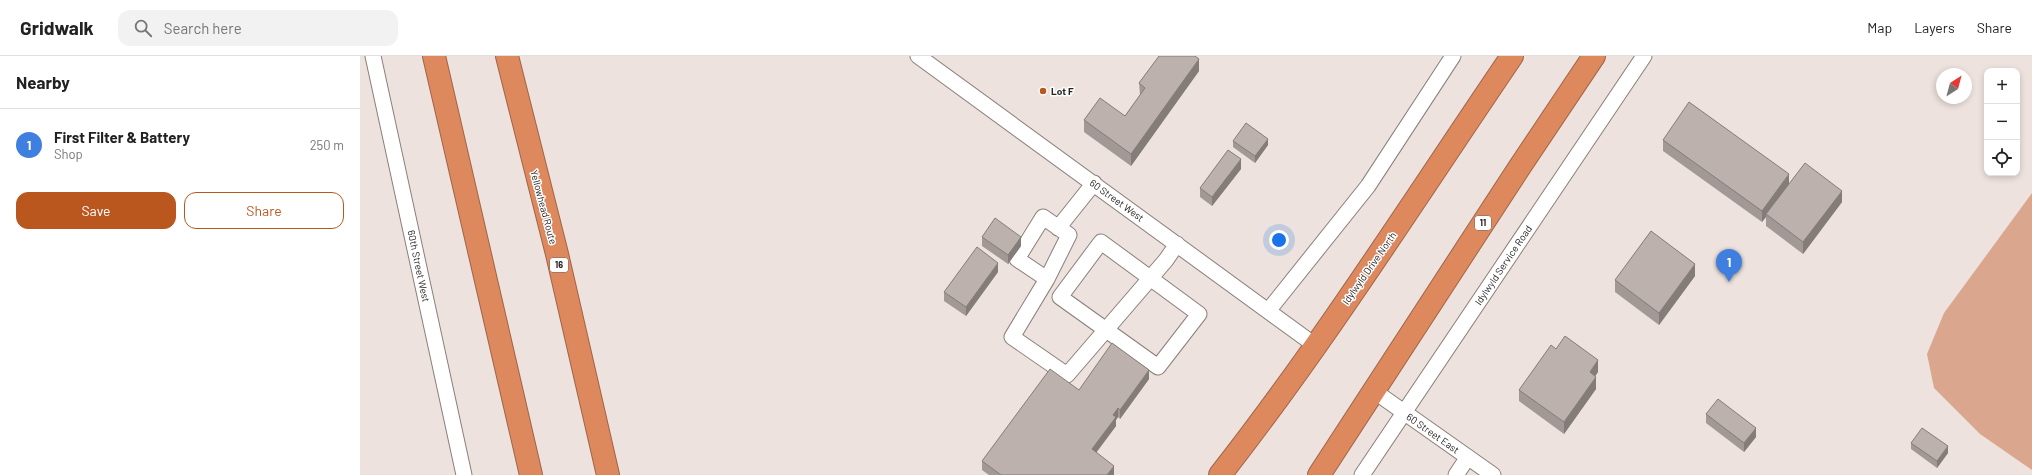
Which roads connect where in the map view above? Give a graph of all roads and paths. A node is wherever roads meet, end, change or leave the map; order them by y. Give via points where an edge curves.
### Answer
1 (373, 56) edge
2 (434, 56) edge
3 (507, 56) edge
4 (918, 56) edge
5 (1453, 56) edge
6 (1512, 56) edge
7 (1594, 56) edge
8 (1644, 56) edge
9 (1094, 183) junction
10 (1058, 228) junction
11 (1177, 244) junction
12 (1150, 278) junction
13 (1045, 283) junction
14 (1060, 297) junction
15 (1268, 311) junction
16 (1106, 330) junction
17 (1316, 346) junction
18 (1374, 391) junction
19 (1404, 412) junction
20 (1468, 457) junction
21 (464, 475) edge
22 (531, 475) edge
23 (608, 475) edge
24 (1220, 475) edge
25 (1319, 475) edge
26 (1362, 475) edge
27 (1456, 475) edge
28 (1493, 475) edge

1 - 21 street, 60th Street West
2 - 22 highway
3 - 23 highway, Yellowhead Route / 16
4 - 9 street, 60 Street West
5 - 15 street via 1368,186
6 - 17 highway, Idylwyld Drive North
7 - 18 highway, 11
8 - 19 street, Idylwyld Service Road
9 - 10 street
9 - 11 street, 60 Street West
10 - 13 street via 1069,235
10 - 13 street via 1043,217 1017,259
11 - 12 street
11 - 15 street, 60 Street West
12 - 14 street via 1101,242
12 - 16 street
12 - 16 street via 1200,314 1158,368
13 - 14 street
13 - 16 street via 1012,337 1067,375
14 - 16 street
15 - 17 street, 60 Street West
17 - 24 highway, Idylwyld Drive North
18 - 19 street, 60 Street East
18 - 25 highway, 11
19 - 20 street, 60 Street East
19 - 26 street, Idylwyld Service Road
20 - 27 street
20 - 28 street, 60 Street East

